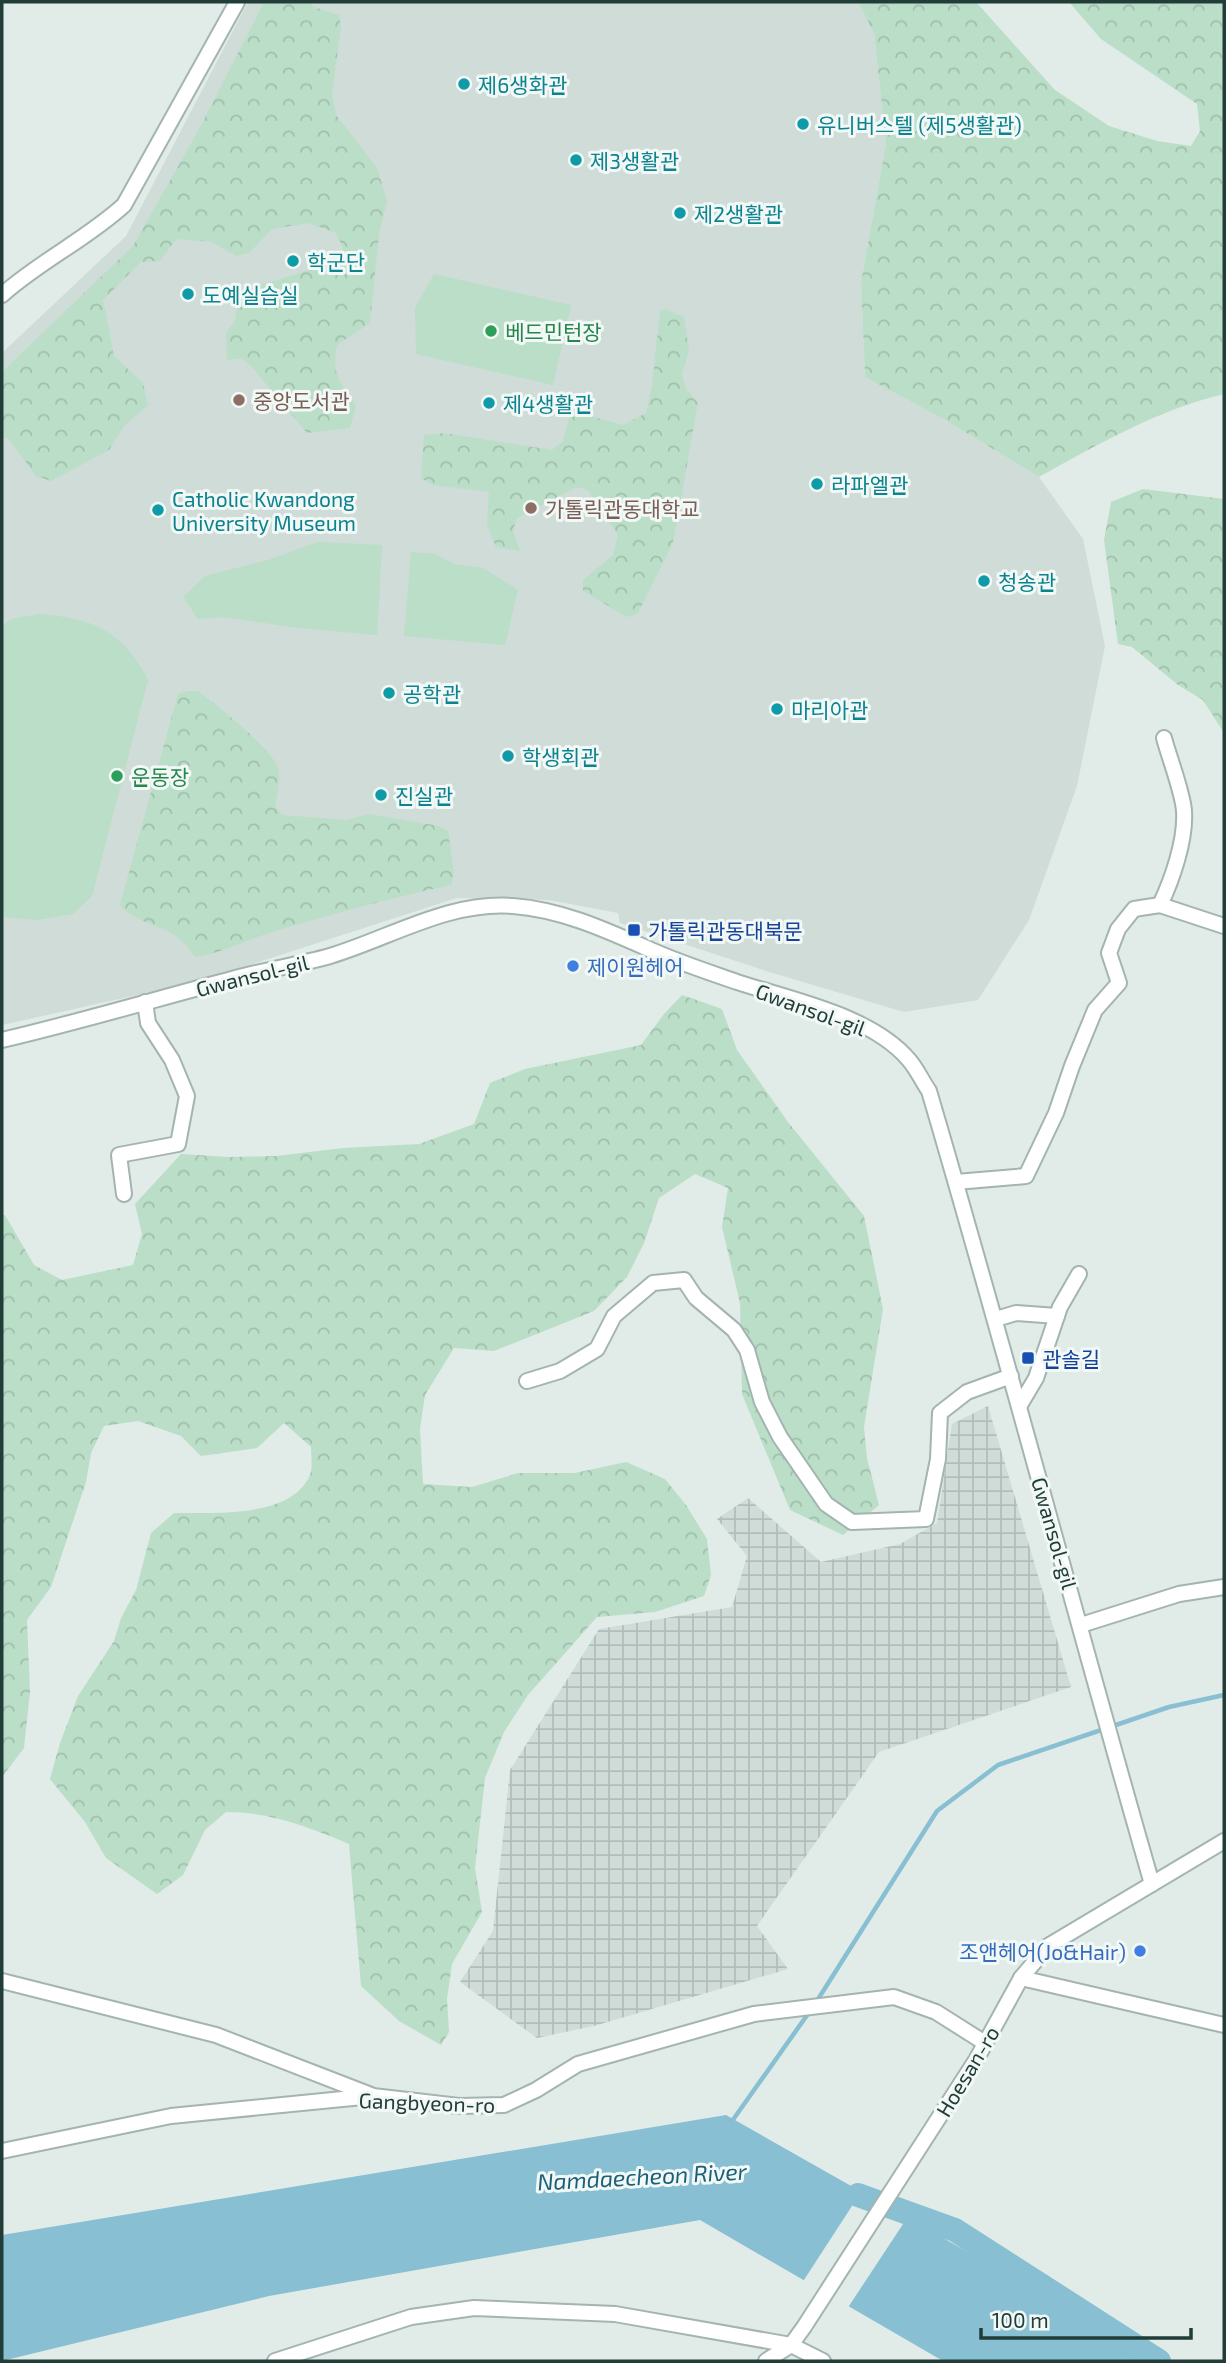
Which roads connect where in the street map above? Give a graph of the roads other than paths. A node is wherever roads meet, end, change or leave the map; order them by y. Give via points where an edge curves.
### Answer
1 (237, 2) edge
2 (2, 295) edge
3 (1164, 738) dead end
4 (1160, 905) junction
5 (1224, 926) edge
6 (145, 1002) junction
7 (2, 1040) edge
8 (956, 1182) junction
9 (124, 1194) dead end
10 (1079, 1274) dead end
11 (1057, 1316) junction
12 (996, 1319) junction
13 (1011, 1376) junction
14 (527, 1381) dead end
15 (1020, 1405) junction
16 (1224, 1587) edge
17 (1081, 1625) junction
18 (1224, 1841) edge
19 (1152, 1884) junction
20 (1021, 1978) junction
21 (2, 1981) edge
22 (1224, 2025) edge
23 (985, 2043) junction
24 (373, 2096) junction
25 (2, 2151) edge
26 (791, 2345) junction
27 (275, 2361) edge
28 (766, 2361) edge
29 (823, 2361) edge

1 - 2 street via 124,205
3 - 4 street via 1184,811 1172,880
4 - 5 street
4 - 8 street via 1135,909 1118,929 1109,953 1119,983 1095,1010 1056,1113 1026,1176
6 - 7 street, Gwansol-gil
6 - 8 street, Gwansol-gil via 331,956 411,925 480,906 557,912 723,978 831,1012 888,1041 909,1060 929,1091
6 - 9 street via 148,1023 172,1060 187,1096 178,1144 119,1155
8 - 12 street, Gwansol-gil
10 - 11 street
11 - 12 street via 1016,1312
11 - 15 street via 1036,1378
12 - 13 street, Gwansol-gil
13 - 14 street via 967,1392 940,1413 938,1459 926,1519 852,1522 826,1504 780,1437 762,1402 747,1350 734,1330 696,1298 684,1280 653,1283 614,1316 597,1349 560,1371
13 - 15 street, Gwansol-gil
15 - 17 street, Gwansol-gil
16 - 17 street via 1179,1594
17 - 19 street, Gwansol-gil
18 - 19 street, Hoesan-ro
19 - 20 street, Hoesan-ro via 1048,1946
20 - 22 street
20 - 23 street, Hoesan-ro
21 - 24 street via 216,2035
23 - 24 street, Gangbyeon-ro via 936,2012 894,1997 754,2014 578,2064 504,2105 459,2106
23 - 26 street, Hoesan-ro
24 - 25 street, Gangbyeon-ro via 172,2116
26 - 27 street via 615,2314 474,2308 411,2317
26 - 28 street, Hoesan-ro
26 - 29 street

